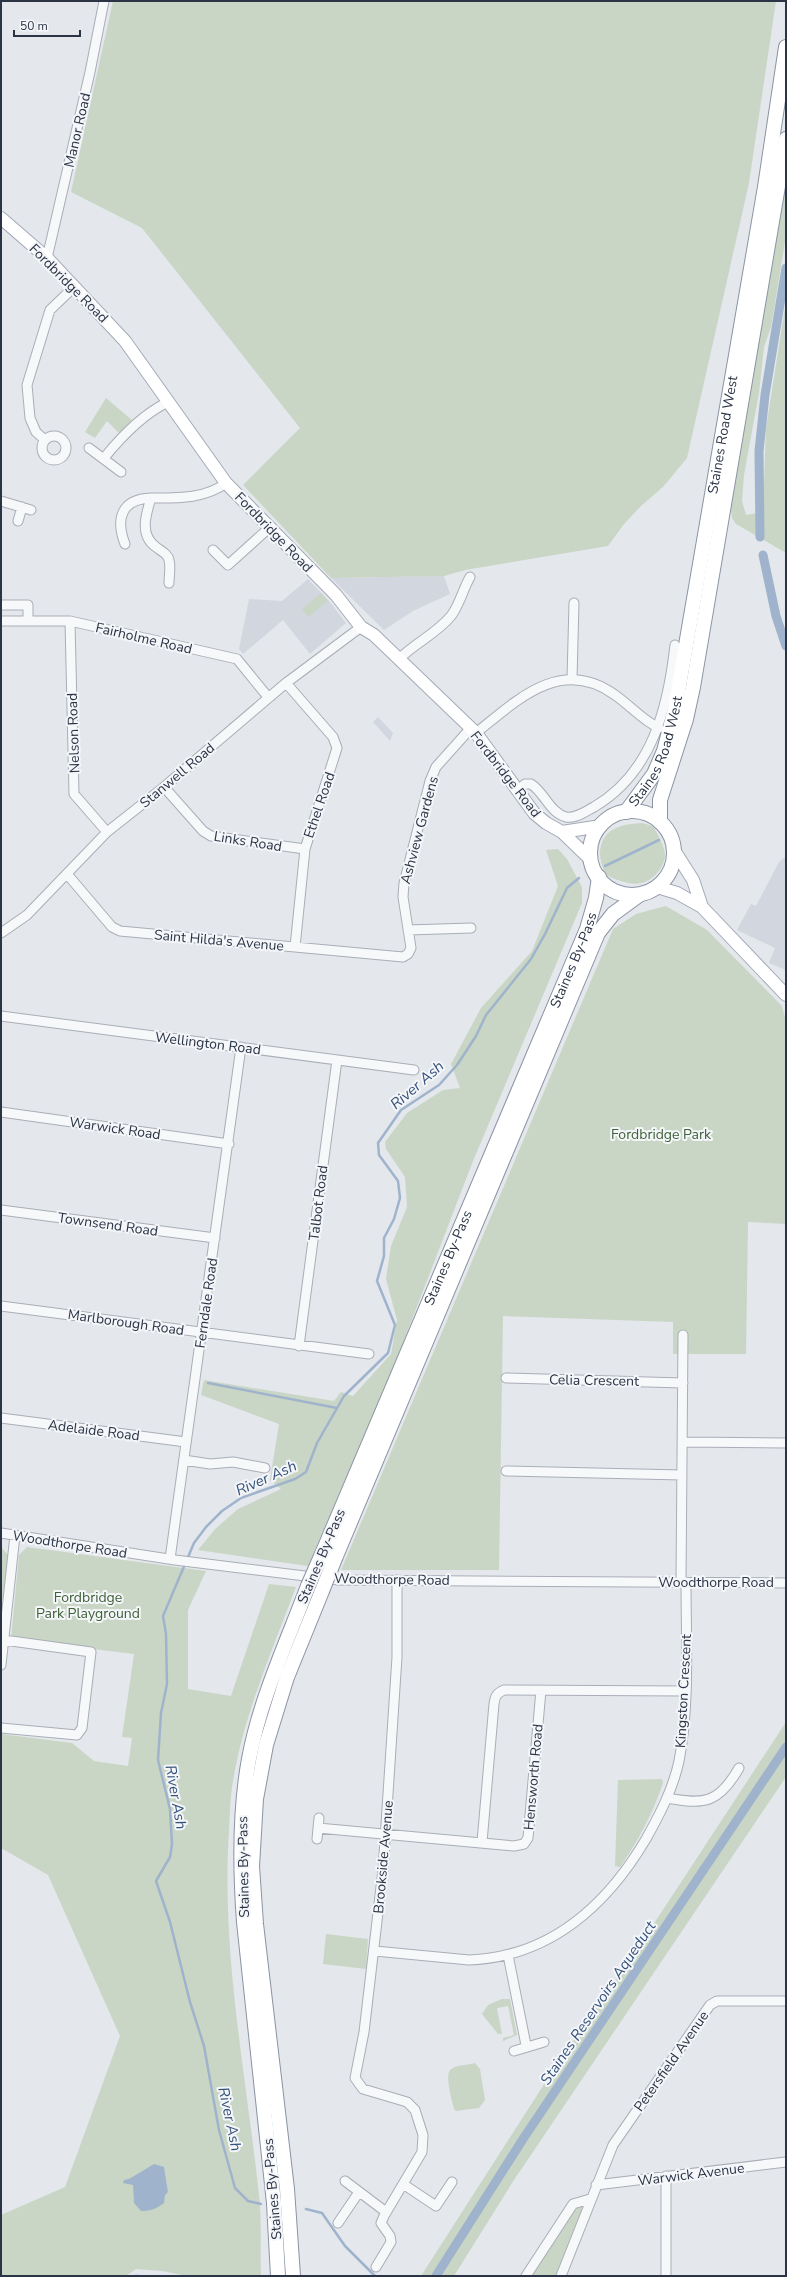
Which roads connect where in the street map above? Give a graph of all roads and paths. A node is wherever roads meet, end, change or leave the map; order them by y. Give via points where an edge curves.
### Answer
1 (104, 1) edge
2 (786, 47) edge
3 (786, 139) edge
4 (1, 218) edge
5 (47, 258) junction
6 (75, 286) junction
7 (168, 402) junction
8 (45, 440) dead end
9 (89, 448) dead end
10 (104, 458) junction
11 (121, 472) dead end
12 (226, 483) junction
13 (151, 498) junction
14 (1, 501) edge
15 (18, 521) dead end
16 (269, 528) junction
17 (125, 544) dead end
18 (214, 550) dead end
19 (466, 580) dead end
20 (169, 583) dead end
21 (574, 603) dead end
22 (1, 605) edge
23 (28, 620) junction
24 (1, 621) edge
25 (70, 621) junction
26 (361, 627) junction
27 (675, 645) dead end
28 (398, 659) junction
29 (572, 679) junction
30 (286, 683) junction
31 (268, 697) junction
32 (659, 728) junction
33 (473, 731) junction
34 (164, 787) junction
35 (518, 790) junction
36 (626, 812) junction
37 (660, 822) junction
38 (601, 826) junction
39 (107, 832) junction
40 (562, 832) junction
41 (305, 849) junction
42 (674, 850) junction
43 (591, 860) junction
44 (67, 874) junction
45 (599, 877) junction
46 (657, 887) junction
47 (639, 895) junction
48 (702, 907) junction
49 (471, 928) dead end
50 (2, 929) edge
51 (408, 930) junction
52 (295, 947) junction
53 (396, 957) joint
54 (786, 995) edge
55 (1, 1016) edge
56 (241, 1047) junction
57 (337, 1060) junction
58 (414, 1070) dead end
59 (1, 1112) edge
60 (229, 1144) junction
61 (1, 1210) edge
62 (215, 1238) junction
63 (1, 1306) edge
64 (202, 1332) junction
65 (682, 1335) dead end
66 (299, 1346) junction
67 (369, 1354) dead end
68 (506, 1378) dead end
69 (683, 1382) junction
70 (1, 1418) edge
71 (186, 1442) junction
72 (682, 1442) junction
73 (786, 1443) edge
74 (184, 1460) junction
75 (265, 1468) dead end
76 (506, 1471) dead end
77 (682, 1475) junction
78 (1, 1533) edge
79 (15, 1535) junction
80 (329, 1555) junction
81 (170, 1559) junction
82 (397, 1580) junction
83 (683, 1582) junction
84 (786, 1583) edge
85 (315, 1589) junction
86 (4, 1640) junction
87 (1, 1665) edge
88 (541, 1690) junction
89 (685, 1691) junction
90 (1, 1728) edge
91 (739, 1768) dead end
92 (667, 1798) junction
93 (319, 1818) dead end
94 (318, 1828) junction
95 (386, 1834) junction
96 (317, 1840) dead end
97 (482, 1842) junction
98 (375, 1951) junction
99 (508, 1955) junction
100 (786, 2001) edge
101 (544, 2042) dead end
102 (526, 2045) junction
103 (514, 2051) dead end
104 (786, 2162) edge
105 (666, 2176) junction
106 (345, 2180) dead end
107 (452, 2182) dead end
108 (403, 2184) junction
109 (596, 2185) junction
110 (359, 2192) junction
111 (590, 2199) junction
112 (386, 2212) junction
113 (338, 2223) dead end
114 (376, 2267) dead end
115 (278, 2276) edge
116 (293, 2276) edge
117 (526, 2276) edge
118 (561, 2276) edge
119 (666, 2276) edge

1 - 5 street, Manor Road
2 - 36 highway, Staines Road West via 765,187 675,709 664,751 654,774
3 - 37 highway, Staines Road West via 693,687 660,800
4 - 5 main road, Fordbridge Road
5 - 6 main road, Fordbridge Road
6 - 7 main road, Fordbridge Road via 125,341
6 - 8 street via 50,310 27,385 30,418 36,432
7 - 10 street via 148,415 116,443
7 - 12 main road, Fordbridge Road
9 - 10 street
10 - 11 street
12 - 13 street via 190,497
12 - 16 main road, Fordbridge Road
13 - 17 street via 137,499 127,505 122,515 120,530
13 - 20 street via 146,513 145,531 152,545 169,560
14 - 15 street via 27,508
16 - 18 street via 231,568
16 - 26 main road, Fordbridge Road via 336,595
19 - 28 street via 461,599 451,616 428,638 412,646
21 - 29 street
22 - 23 street via 28,605
23 - 24 street, Fairholme Road
23 - 25 street, Fairholme Road
25 - 31 street, Fairholme Road via 237,659
25 - 39 street, Nelson Road via 74,794
26 - 28 main road, Fordbridge Road via 374,635
26 - 30 street, Stanwell Road
27 - 32 street via 670,683
28 - 33 main road, Fordbridge Road
29 - 32 street via 593,684 615,694 646,722
29 - 33 street, Ashview Gardens via 544,684 519,698
30 - 31 street, Stanwell Road
30 - 41 street, Ethel Road via 333,737 337,748
31 - 34 street, Stanwell Road
32 - 35 street via 641,764 613,795 577,817 566,817 558,813 531,784 525,784
33 - 35 main road, Fordbridge Road
33 - 51 street, Ashview Gardens via 436,767 430,781 404,883 403,897
34 - 39 street, Stanwell Road
34 - 41 street, Links Road via 203,831 211,836
35 - 40 main road, Fordbridge Road via 534,812
36 - 37 highway via 646,814
36 - 38 highway via 608,819
37 - 42 highway via 671,837
38 - 40 main road
38 - 43 highway via 591,846
39 - 44 street, Stanwell Road
40 - 43 main road, Fordbridge Road
41 - 52 street, Ethel Road
42 - 46 highway via 672,868
42 - 48 main road via 693,880
43 - 45 highway
44 - 50 street, Stanwell Road via 27,915
44 - 52 street, Saint Hilda's Avenue via 112,927 120,931
45 - 47 highway via 616,892
45 - 80 highway, Staines By-Pass via 595,906 586,929
46 - 47 highway
46 - 48 main road via 677,893
47 - 80 highway, Staines By-Pass via 613,914 598,933
48 - 54 main road
49 - 51 street
51 - 53 street, Ashview Gardens via 408,954
52 - 53 street, Saint Hilda's Avenue
55 - 56 street, Wellington Road
56 - 57 street, Wellington Road
56 - 60 street, Ferndale Road
57 - 58 street, Wellington Road
57 - 66 street, Talbot Road
59 - 60 street, Warwick Road
60 - 62 street, Ferndale Road
61 - 62 street, Townsend Road
62 - 64 street, Ferndale Road
63 - 64 street, Marlborough Road
64 - 66 street, Marlborough Road
64 - 71 street, Ferndale Road
65 - 69 street
66 - 67 street, Marlborough Road
68 - 69 street, Celia Crescent
69 - 72 street
70 - 71 street, Adelaide Road
71 - 74 street, Ferndale Road
72 - 73 street
72 - 77 street
74 - 75 street via 210,1464 232,1462
74 - 81 street, Ferndale Road
76 - 77 street
77 - 83 street
78 - 79 street, Woodthorpe Road
79 - 81 street, Woodthorpe Road
79 - 86 street
80 - 85 highway, Staines By-Pass, bridge
81 - 82 street, Woodthorpe Road via 338,1580
82 - 83 street, Woodthorpe Road
82 - 95 street, Brookside Avenue via 397,1657
83 - 84 street, Woodthorpe Road
83 - 89 street, Kingston Crescent
85 - 115 highway, Staines By-Pass via 262,1709 249,1758 241,1836 240,1881 274,2203
85 - 116 highway, Staines By-Pass via 266,1745 256,1800 252,1866 258,1940 287,2189
86 - 87 street
86 - 90 street via 91,1652 82,1728 77,1735
88 - 89 street
88 - 97 street via 504,1690 495,1697
88 - 97 street, Hensworth Road via 528,1838 520,1846
89 - 92 street, Kingston Crescent via 681,1749
91 - 92 street via 728,1787 709,1800
92 - 99 street, Kingston Crescent via 636,1855 606,1894 560,1933 538,1945
93 - 94 street
94 - 95 street, Hensworth Road
94 - 96 street
95 - 97 street, Hensworth Road
95 - 98 street, Brookside Avenue
98 - 99 street, Kingston Crescent via 469,1960
98 - 108 street, Brookside Avenue via 355,2078 363,2089 407,2102 415,2110 423,2135 422,2152
99 - 102 street
100 - 109 street, Petersfield Avenue via 717,2001 710,2005 613,2145
101 - 102 street
102 - 103 street
104 - 105 street, Warwick Avenue
105 - 109 street, Warwick Avenue
105 - 119 street
106 - 110 street
107 - 108 street via 436,2206
108 - 112 street
109 - 111 street, Petersfield Avenue
110 - 112 street
110 - 113 street
111 - 117 street via 573,2204
111 - 118 street, Petersfield Avenue
112 - 114 street via 381,2223 391,2242

